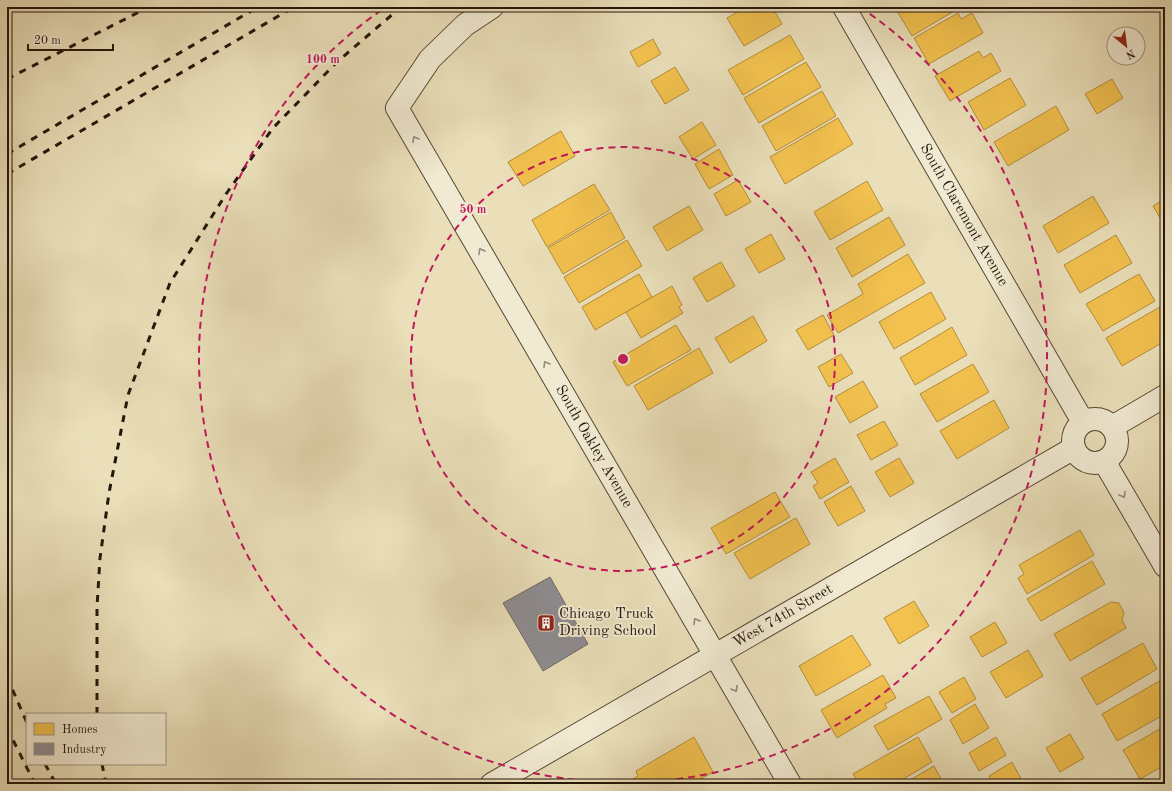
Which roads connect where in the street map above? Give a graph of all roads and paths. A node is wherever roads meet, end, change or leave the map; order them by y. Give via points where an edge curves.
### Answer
1 (492, 7) edge
2 (844, 7) edge
3 (1165, 396) edge
4 (1083, 422) junction
5 (1112, 427) junction
6 (1074, 448) junction
7 (1104, 461) junction
8 (1165, 566) edge
9 (715, 655) junction
10 (492, 784) edge
11 (790, 784) edge

9 -> 1 street, South Oakley Avenue via 397,108 430,59 465,25
2 - 4 street, South Claremont Avenue
3 - 5 street
4 - 5 street via 1094,418 1107,422
4 - 6 street via 1074,434
5 - 7 street via 1116,433 1116,446 1114,453
6 - 7 street via 1077,454 1089,462
6 - 9 street, West 74th Street
7 -> 8 street
9 - 10 street, West 74th Street
9 -> 11 street, South Oakley Avenue

